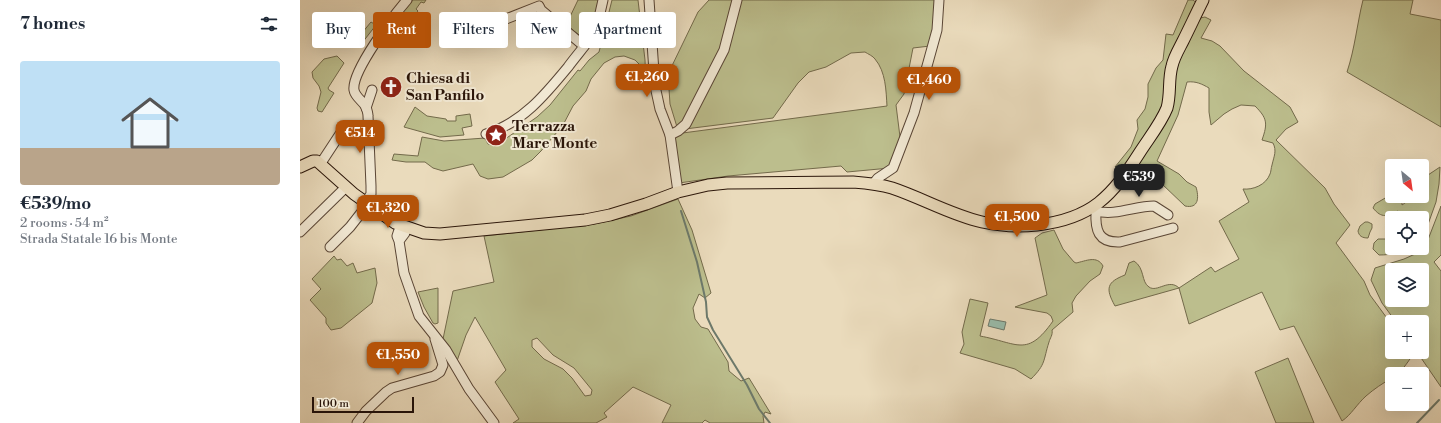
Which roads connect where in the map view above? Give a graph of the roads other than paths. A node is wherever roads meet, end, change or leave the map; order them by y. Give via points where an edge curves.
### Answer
1 (406, 0) edge
2 (604, 0) edge
3 (649, 0) edge
4 (737, 0) edge
5 (939, 0) edge
6 (1203, 0) edge
7 (508, 18) edge
8 (584, 51) junction
9 (372, 90) dead end
10 (366, 108) junction
11 (342, 131) dead end
12 (486, 134) dead end
13 (670, 135) junction
14 (320, 163) junction
15 (300, 166) edge
16 (873, 184) junction
17 (346, 187) junction
18 (678, 192) junction
19 (367, 203) junction
20 (1094, 209) junction
21 (1168, 215) dead end
22 (403, 227) junction
23 (1173, 228) dead end
24 (300, 232) edge
25 (330, 247) dead end
26 (434, 335) junction
27 (357, 423) edge
28 (494, 423) edge

1 - 10 street via 357,74 354,92
2 - 8 street via 596,28
3 - 13 street via 655,86
4 - 13 street via 724,50 713,74 686,124
5 - 16 street via 937,30 914,113 893,168
6 - 20 main road via 1174,60 1170,77 1170,97 1161,119 1125,175
7 - 8 street via 539,6
8 - 12 street via 526,112 504,127
9 - 10 street
10 - 19 street via 371,186
11 - 14 street
13 - 18 street
14 - 15 main road via 313,161
14 - 17 main road
16 - 18 main road via 727,183
16 - 20 main road via 892,188 966,218 997,225 1048,224
17 - 19 main road
17 - 24 street
18 - 22 main road via 610,215 585,220 440,234
19 - 22 main road
19 - 25 street via 350,227
20 - 21 street via 1126,211 1154,206
20 - 23 street via 1100,233 1104,240 1111,242
22 - 26 street via 405,233 399,241 404,273 417,311
26 - 27 street via 443,366 440,372 392,388
26 - 28 street

